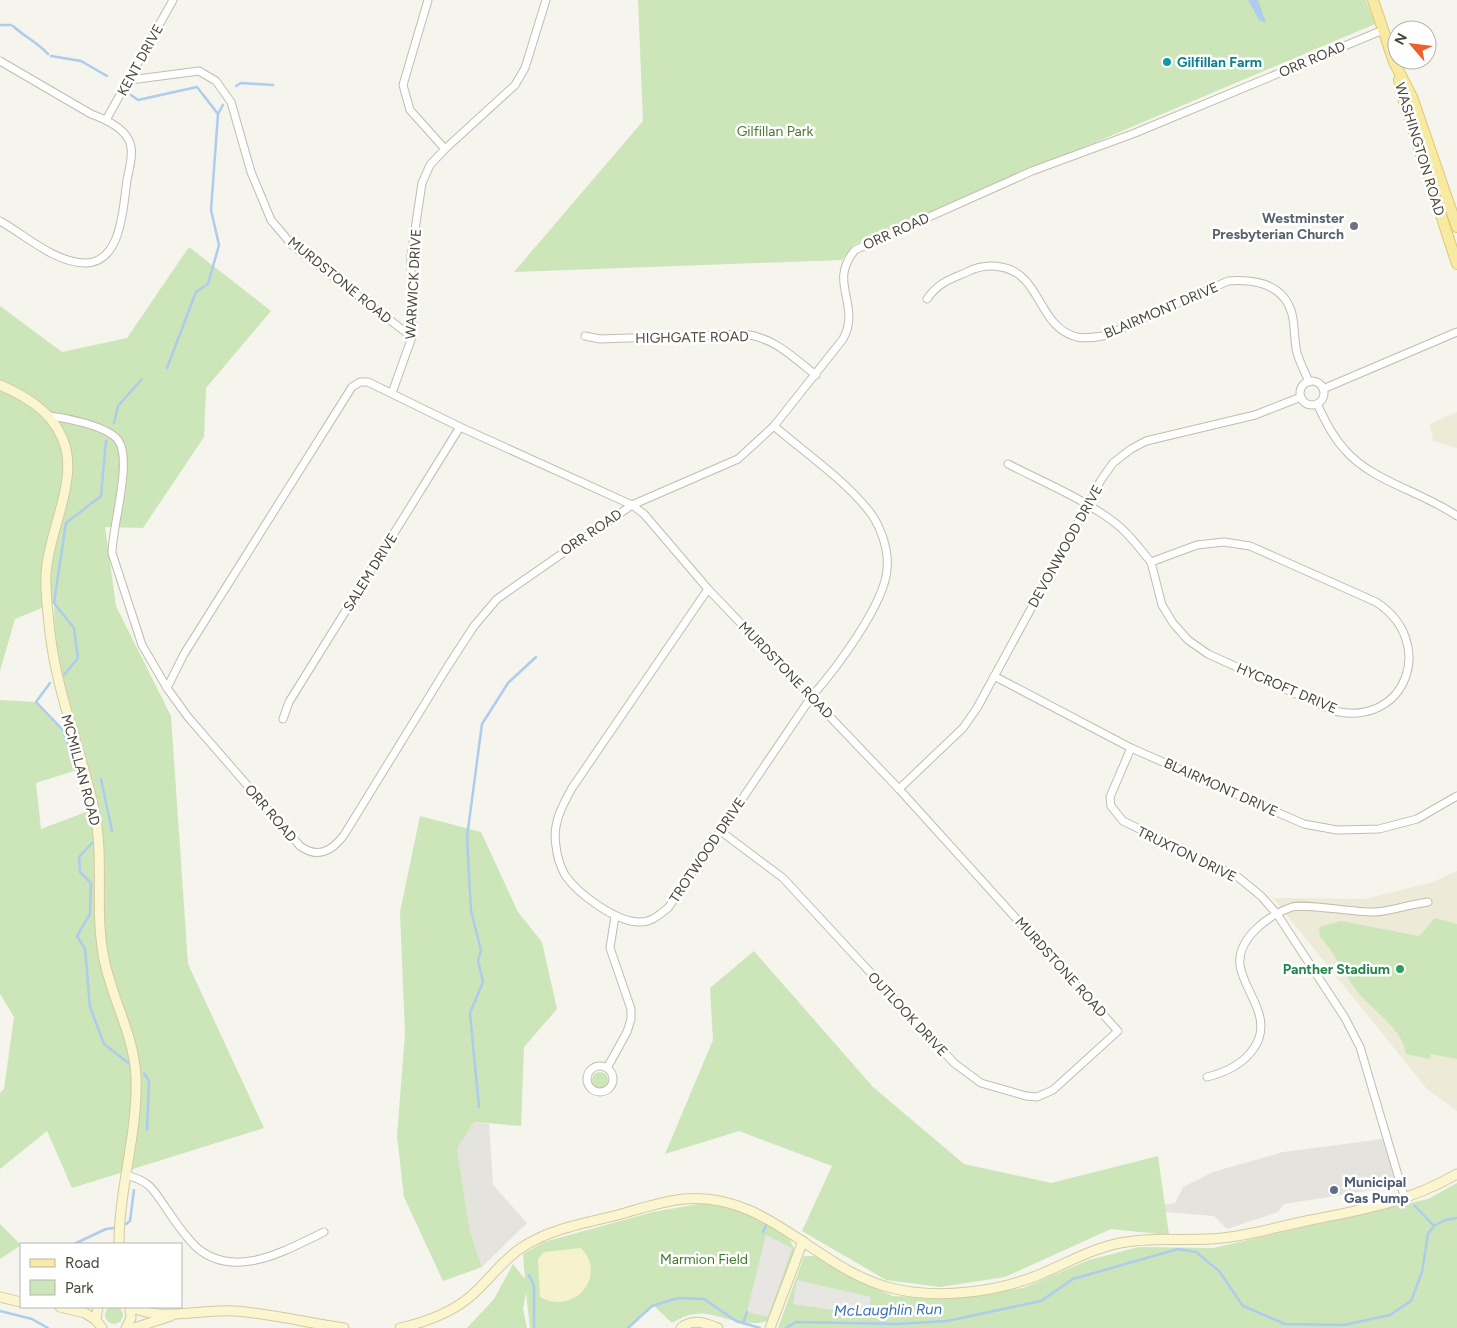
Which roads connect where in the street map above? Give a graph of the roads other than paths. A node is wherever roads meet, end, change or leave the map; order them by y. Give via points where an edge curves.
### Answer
1 (173, 0) edge
2 (428, 0) edge
3 (546, 0) edge
4 (1373, 0) edge
5 (1384, 30) junction
6 (1387, 40) edge
7 (0, 60) edge
8 (1396, 70) edge
9 (1398, 70) edge
10 (130, 80) junction
11 (106, 120) junction
12 (445, 149) junction
13 (0, 221) edge
14 (1457, 227) edge
15 (1457, 264) edge
16 (927, 299) dead end
17 (1457, 332) edge
18 (585, 336) dead end
19 (412, 337) junction
20 (816, 375) junction
21 (1309, 382) junction
22 (0, 385) edge
23 (1323, 389) junction
24 (392, 393) junction
25 (1301, 397) junction
26 (1317, 404) junction
27 (50, 416) junction
28 (774, 426) junction
29 (460, 427) junction
30 (1008, 464) dead end
31 (632, 505) junction
32 (1087, 505) junction
33 (1457, 516) edge
34 (1151, 562) junction
35 (708, 589) junction
36 (994, 676) junction
37 (167, 688) junction
38 (812, 696) junction
39 (283, 719) dead end
40 (1131, 748) junction
41 (899, 788) junction
42 (1457, 796) edge
43 (719, 830) junction
44 (1428, 902) dead end
45 (1277, 914) junction
46 (615, 916) junction
47 (1118, 1030) joint
48 (607, 1068) dead end
49 (1207, 1077) dead end
50 (1457, 1174) edge
51 (126, 1175) junction
52 (1405, 1199) junction
53 (324, 1232) dead end
54 (803, 1241) junction
55 (119, 1243) edge
56 (0, 1297) edge
57 (20, 1302) edge
58 (69, 1308) edge
59 (98, 1308) edge
60 (130, 1308) edge
61 (133, 1308) edge
62 (181, 1313) junction
63 (100, 1326) edge
64 (771, 1327) edge
65 (126, 1328) edge
66 (134, 1328) edge
67 (344, 1328) edge
68 (400, 1328) edge
69 (681, 1328) edge
70 (718, 1328) edge

1 - 10 street, KENT DRIVE
2 - 12 street via 403,85 410,110
3 - 12 street, WARWICK DRIVE via 525,68 516,85
4 - 5 main road, WASHINGTON ROAD
5 - 6 main road, WASHINGTON ROAD
5 - 20 street, ORR ROAD via 1135,133 1032,171 855,250 844,266 843,275 850,312 849,329
7 - 11 street
8 - 15 main road, WASHINGTON ROAD
9 - 14 main road, WASHINGTON ROAD via 1412,97
10 - 11 street, KENT DRIVE
10 - 19 street, MURDSTONE ROAD via 199,71 216,81 231,102 251,172 271,220 294,246
11 - 13 street via 126,135 130,144 122,220 116,240 108,252 96,261 73,262
12 - 19 street, WARWICK DRIVE via 430,165 422,183 411,256
16 - 21 street, BLAIRMONT DRIVE via 937,285 970,270 995,266 1006,268 1026,279 1047,317 1056,325 1077,337 1091,338 1107,335 1228,281 1250,280 1272,287 1288,304 1298,356
17 - 23 street
18 - 20 street, HIGHGATE ROAD via 600,339 760,336 772,341
19 - 24 street, WARWICK DRIVE
20 - 28 street, ORR ROAD
21 - 23 street via 1316,382
21 - 25 street via 1300,390
22 - 27 main road, MCMILLAN ROAD via 33,402
23 - 26 street via 1323,396
24 - 29 street, MURDSTONE ROAD
24 - 37 street via 368,382 352,387 184,654
25 - 26 street via 1309,405
25 - 32 street, DEVONWOOD DRIVE via 1255,415 1146,441 1130,449 1114,463
26 - 33 street via 1330,430 1354,460 1376,475 1438,503
27 - 37 street, ORR ROAD via 78,421 118,440 123,453 122,484 112,553 142,645
27 - 51 main road, MCMILLAN ROAD via 66,450 67,465 46,574 50,634 62,700 94,809 99,842 101,945 108,980 132,1043 135,1100
28 - 31 street, ORR ROAD via 738,459
28 - 38 street, TROTWOOD DRIVE via 855,496 873,516 885,543 887,570 879,597 863,627
29 - 31 street, MURDSTONE ROAD
29 - 39 street, SALEM DRIVE via 287,705
30 - 32 street
31 - 35 street, MURDSTONE ROAD via 644,514
31 - 37 street, ORR ROAD via 497,599 469,634 344,835 329,850 314,854 300,846 188,717
32 - 34 street via 1114,522
32 - 36 street, DEVONWOOD DRIVE
34 - 34 street, HYCROFT DRIVE via 1197,545 1224,542 1250,546 1376,602 1391,611 1404,630 1410,662 1405,679 1394,695 1380,705 1363,714 1349,714 1208,654 1188,640 1173,623 1157,590
35 - 38 street, MURDSTONE ROAD
35 - 46 street, TROTWOOD DRIVE via 572,788 558,814 555,844 565,874 576,889
36 - 40 street, BLAIRMONT DRIVE
36 - 41 street, DEVONWOOD DRIVE via 963,728
38 - 41 street, MURDSTONE ROAD
38 - 43 street, TROTWOOD DRIVE
40 - 42 street, BLAIRMONT DRIVE via 1304,824 1318,827 1379,829 1417,818
40 - 45 street, TRUXTON DRIVE via 1110,797 1116,814 1136,829 1238,877 1262,896
41 - 47 street, MURDSTONE ROAD
43 - 46 street, TROTWOOD DRIVE via 668,908 653,919 642,922
43 - 47 street, OUTLOOK DRIVE via 783,878 954,1063 981,1083 1037,1097 1052,1090
44 - 45 street via 1377,912 1294,907
45 - 49 street via 1251,934 1242,948 1240,965 1261,1022 1258,1038 1240,1064
45 - 52 street, TRUXTON DRIVE via 1345,1018 1360,1047
46 - 48 street via 610,948 631,1008 631,1019
50 - 52 main road
51 - 53 street via 148,1182 197,1248 217,1258 235,1262 264,1260
51 - 55 main road, MCMILLAN ROAD
52 - 54 main road via 1233,1236 1145,1239 1113,1244 1024,1280 994,1288 962,1291 910,1292 878,1284
54 - 64 main road
54 - 68 main road via 760,1214 733,1203 698,1198 667,1202 540,1238 507,1260 463,1302 446,1313
56 - 57 main road
58 - 63 main road
59 - 63 main road
60 - 65 main road via 131,1318
61 - 62 main road via 152,1314
62 - 66 main road
62 - 67 main road via 234,1311
69 - 70 main road via 690,1322 699,1322

